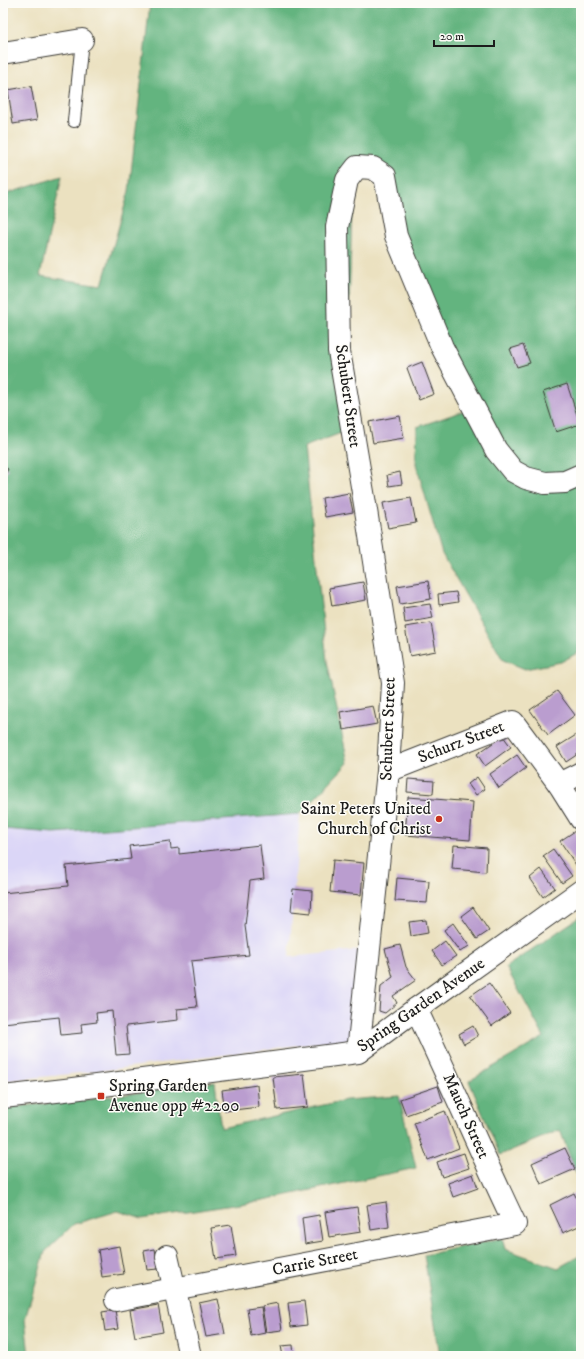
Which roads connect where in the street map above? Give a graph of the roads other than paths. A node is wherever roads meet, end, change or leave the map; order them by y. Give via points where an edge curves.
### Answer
1 (82, 40) joint
2 (3, 53) edge
3 (74, 121) dead end
4 (581, 475) edge
5 (388, 771) junction
6 (581, 773) edge
7 (559, 784) junction
8 (581, 819) edge
9 (581, 891) edge
10 (416, 1009) junction
11 (358, 1052) junction
12 (3, 1097) edge
13 (515, 1224) joint
14 (168, 1256) dead end
15 (175, 1288) junction
16 (116, 1300) dead end
17 (190, 1356) edge

1 - 2 street
1 - 3 lane
4 - 5 street, Schubert Street via 565,482 545,483 526,478 513,470 496,450 442,347 396,236 385,176 373,168 357,167 347,180 337,227 339,351 393,683
5 - 7 street, Schurz Street via 513,722
5 - 11 street, Schubert Street
6 - 7 street
7 - 8 street
9 - 10 street, Spring Garden Avenue
10 - 11 street, Spring Garden Avenue
10 - 13 street, Mauch Street
11 - 12 street, Spring Garden Avenue
13 - 15 street, Carrie Street
14 - 15 street
15 - 16 street, Carrie Street
15 - 17 street

